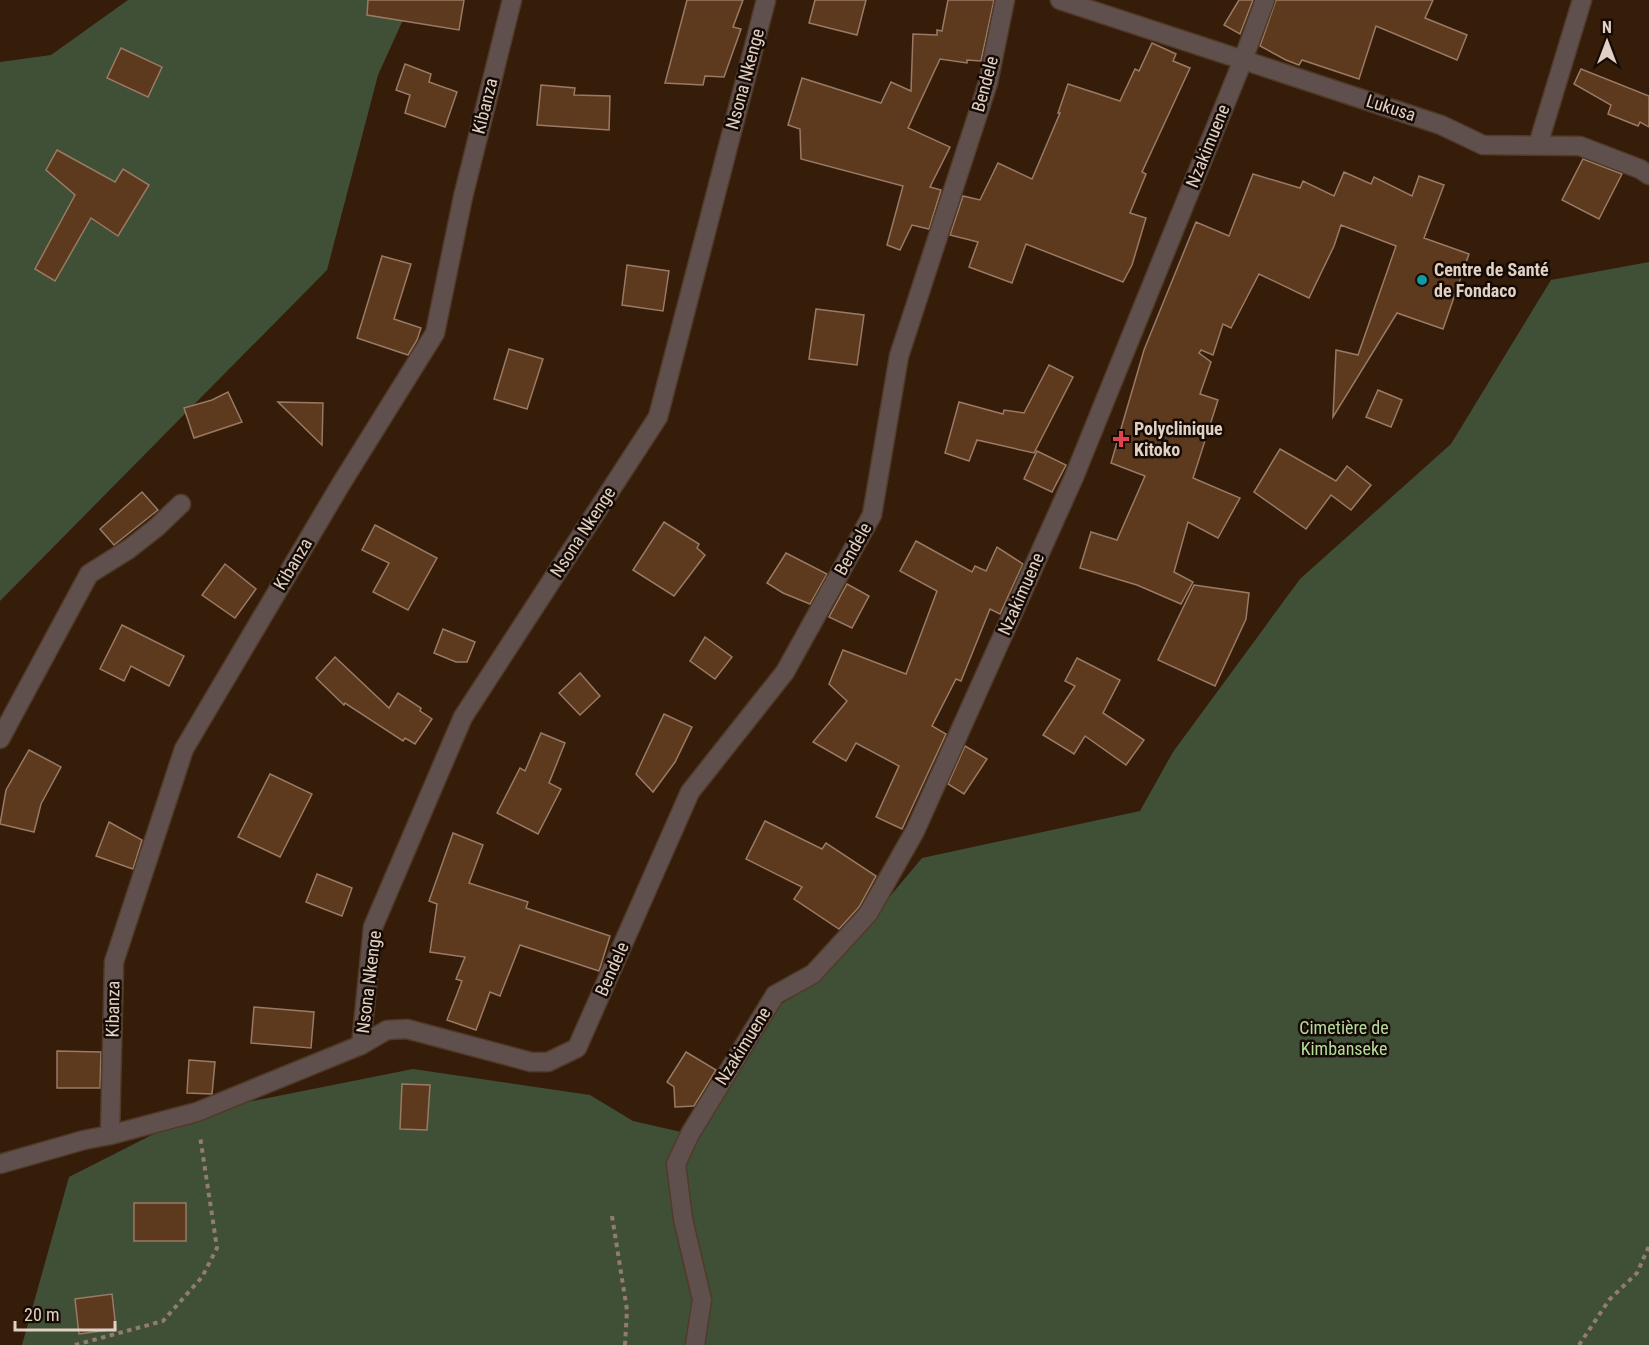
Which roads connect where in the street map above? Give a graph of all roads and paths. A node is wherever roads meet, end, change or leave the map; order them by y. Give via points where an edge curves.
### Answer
1 (512, 0) edge
2 (766, 0) edge
3 (1005, 0) edge
4 (1060, 0) edge
5 (1265, 0) edge
6 (1582, 0) edge
7 (1243, 60) junction
8 (1538, 145) junction
9 (1649, 175) edge
10 (181, 504) dead end
11 (0, 739) edge
12 (361, 1046) junction
13 (197, 1112) junction
14 (110, 1135) junction
15 (0, 1164) edge
16 (612, 1216) dead end
17 (1649, 1246) edge
18 (75, 1345) edge
19 (625, 1345) edge
20 (695, 1345) edge
21 (1579, 1345) edge

1 - 14 street, Kibanza via 463,197 435,333 347,473 184,749 114,962
2 - 12 street, Nsona Nkenge via 658,417 463,717 373,927
3 - 12 street, Bendele via 987,83 899,356 872,515 785,672 690,792 577,1048 548,1062 531,1062 407,1029 387,1030
4 - 7 street, Lukusa
5 - 7 street, Nzakimuene
6 - 8 street
7 - 8 street, Lukusa via 1441,125 1483,145
7 - 20 street, Nzakimuene via 1074,477 915,831 868,914 813,974 775,995 690,1134 676,1164 683,1219 702,1300
8 - 9 street, Lukusa via 1581,147
10 - 11 street via 129,549 89,574
12 - 13 street
13 - 14 street
13 - 18 path via 217,1248 202,1277 163,1321
14 - 15 street
16 - 19 path via 627,1310
17 - 21 path via 1637,1273 1609,1300

